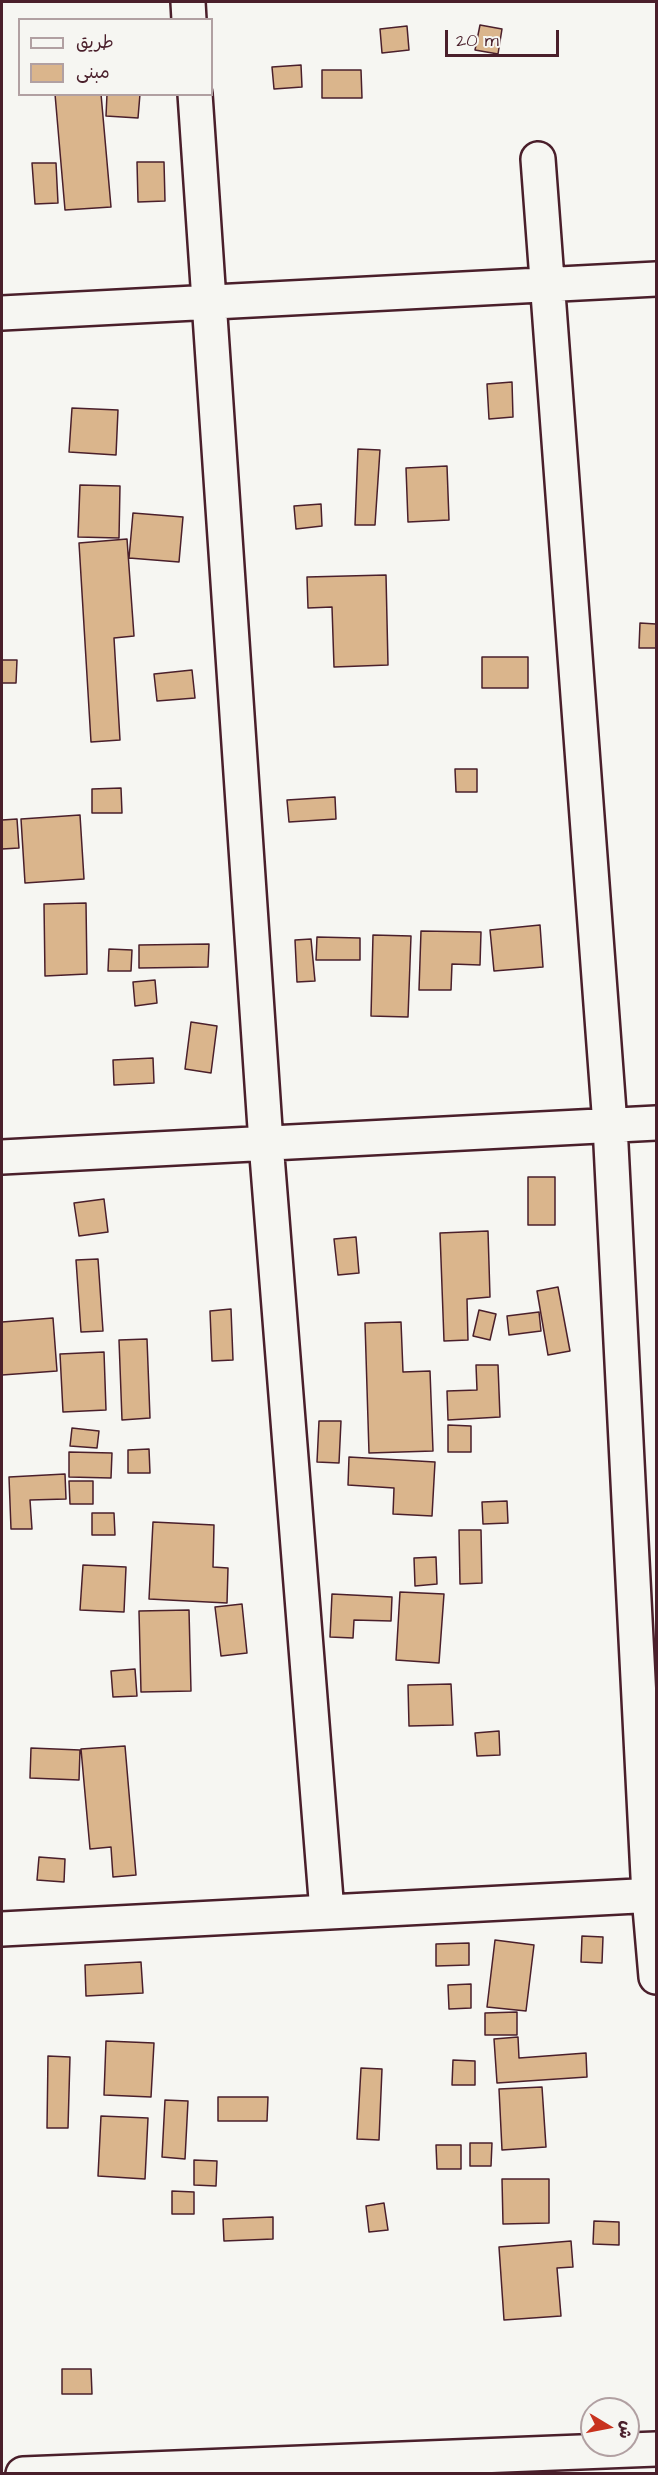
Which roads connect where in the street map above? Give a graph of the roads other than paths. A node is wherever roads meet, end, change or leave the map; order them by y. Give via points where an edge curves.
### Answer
1 (188, 2) edge
2 (189, 18) edge
3 (195, 96) edge
4 (538, 159) dead end
5 (657, 279) edge
6 (548, 284) junction
7 (209, 303) junction
8 (2, 313) edge
9 (657, 1123) edge
10 (610, 1125) junction
11 (266, 1143) junction
12 (2, 1157) edge
13 (653, 1895) edge
14 (327, 1912) junction
15 (2, 1929) edge
16 (657, 1977) edge
17 (657, 2449) edge
18 (23, 2474) edge

1 - 2 street
3 - 7 street
4 - 6 street
5 - 6 street
6 - 7 street
6 - 10 street
7 - 8 street
7 - 11 street
9 - 10 street
10 - 11 street
10 - 13 street
11 - 12 street
11 - 14 street
13 - 14 street
13 - 16 street
14 - 15 street
17 - 18 street

